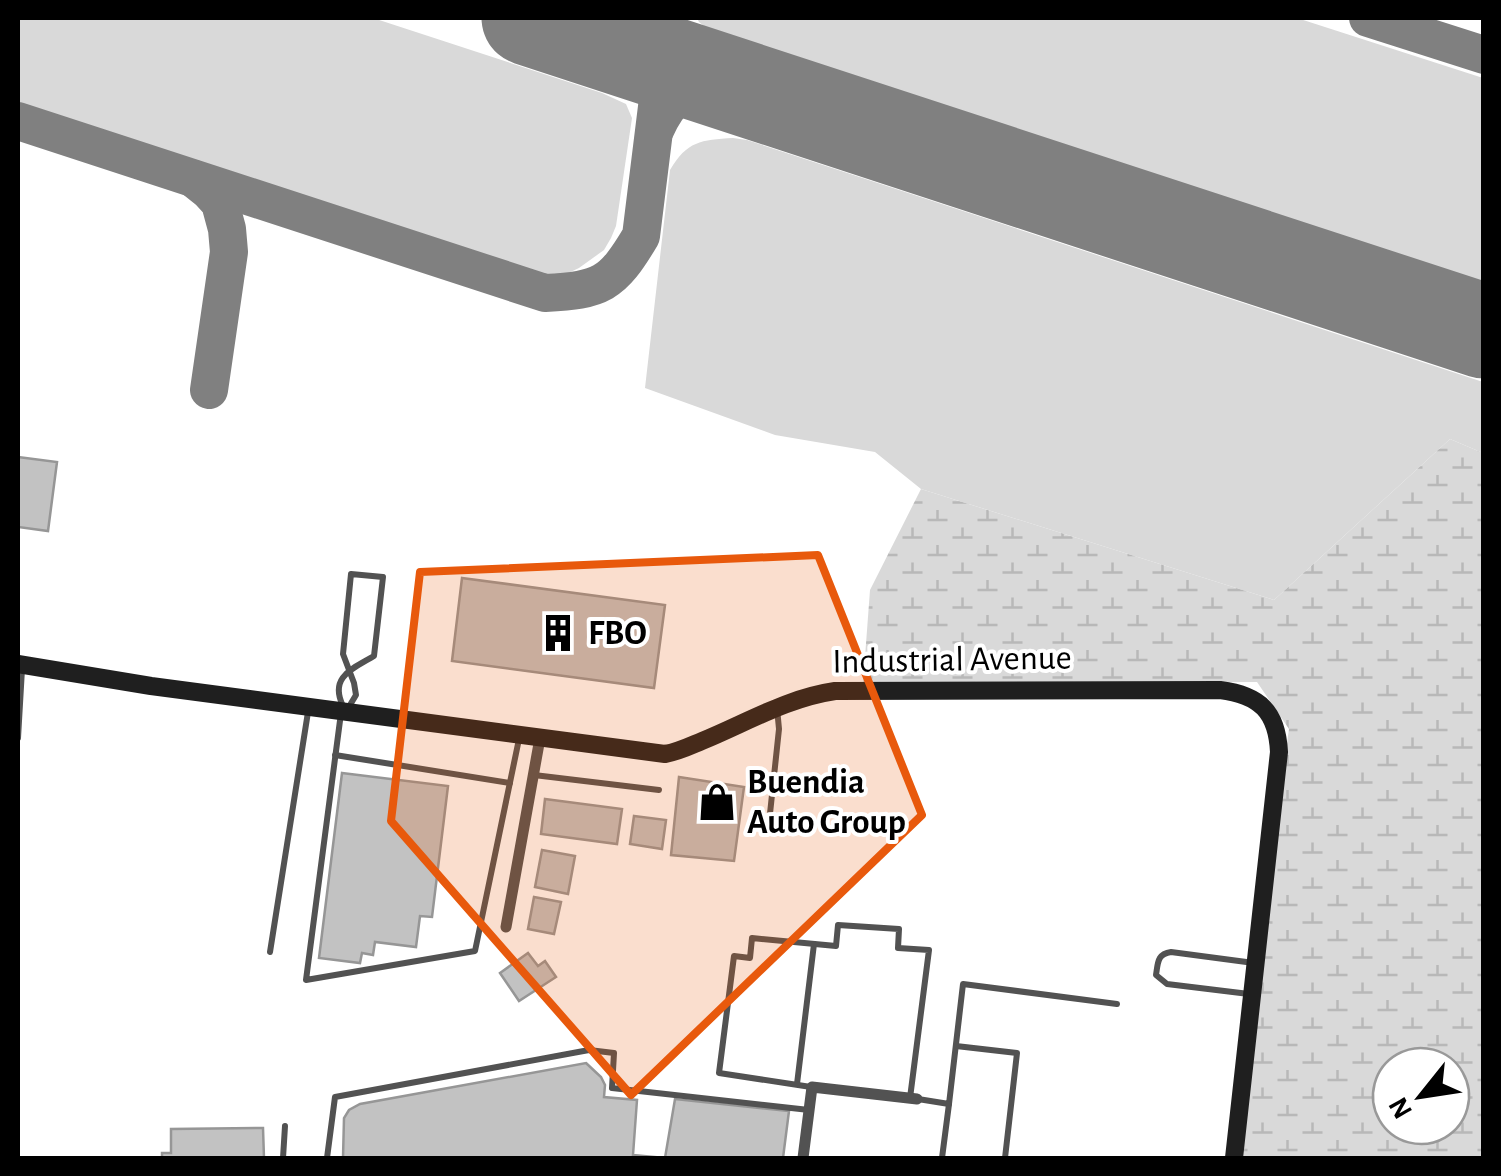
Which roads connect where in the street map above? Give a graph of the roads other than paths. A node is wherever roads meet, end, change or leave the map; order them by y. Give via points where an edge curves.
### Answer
1 (20, 664) edge
2 (348, 671) junction
3 (309, 707) junction
4 (777, 707) junction
5 (344, 712) junction
6 (520, 735) junction
7 (18, 738) edge
8 (540, 738) junction
9 (336, 755) junction
10 (534, 775) junction
11 (510, 782) junction
12 (658, 790) dead end
13 (769, 823) dead end
14 (506, 926) dead end
15 (814, 944) junction
16 (270, 952) dead end
17 (1256, 963) junction
18 (1252, 994) junction
19 (1117, 1004) dead end
20 (956, 1046) junction
21 (797, 1084) junction
22 (812, 1087) junction
23 (914, 1099) junction
24 (949, 1104) junction
25 (809, 1110) junction
26 (284, 1126) dead end
27 (282, 1158) edge
28 (327, 1158) edge
29 (802, 1158) edge
30 (942, 1158) edge
31 (1005, 1158) edge
32 (1234, 1158) edge

1 - 3 street, Industrial Avenue
1 - 7 lane
2 - 2 lane via 374,656 384,578 351,574 342,654
2 - 5 lane via 337,693
2 - 5 lane via 356,695
3 - 5 street, Industrial Avenue
3 - 16 lane
4 - 8 street, Industrial Avenue via 665,754
4 - 13 lane
4 - 17 street, Industrial Avenue via 855,690 1220,690 1256,700 1278,734 1279,752
5 - 6 street, Industrial Avenue
5 - 9 lane
6 - 8 street, Industrial Avenue
6 - 11 lane
8 - 10 street
9 - 11 lane
9 - 11 lane via 306,980 475,950
10 - 12 lane
10 - 14 street
15 - 21 lane
15 - 21 lane via 752,938 750,958 734,956 719,1073
15 - 23 lane via 836,946 838,925 899,929 898,948 929,950
17 - 18 street, Industrial Avenue
17 - 18 lane via 1171,952 1159,957 1156,975 1167,984
18 - 32 street, Industrial Avenue
19 - 20 lane via 963,984
20 - 24 lane
20 - 31 lane via 1017,1053
21 - 22 lane
22 - 23 street
22 - 25 street
23 - 24 lane
24 - 30 lane
25 - 28 lane via 612,1088 614,1052 589,1050 335,1098
25 - 29 street
26 - 27 lane

